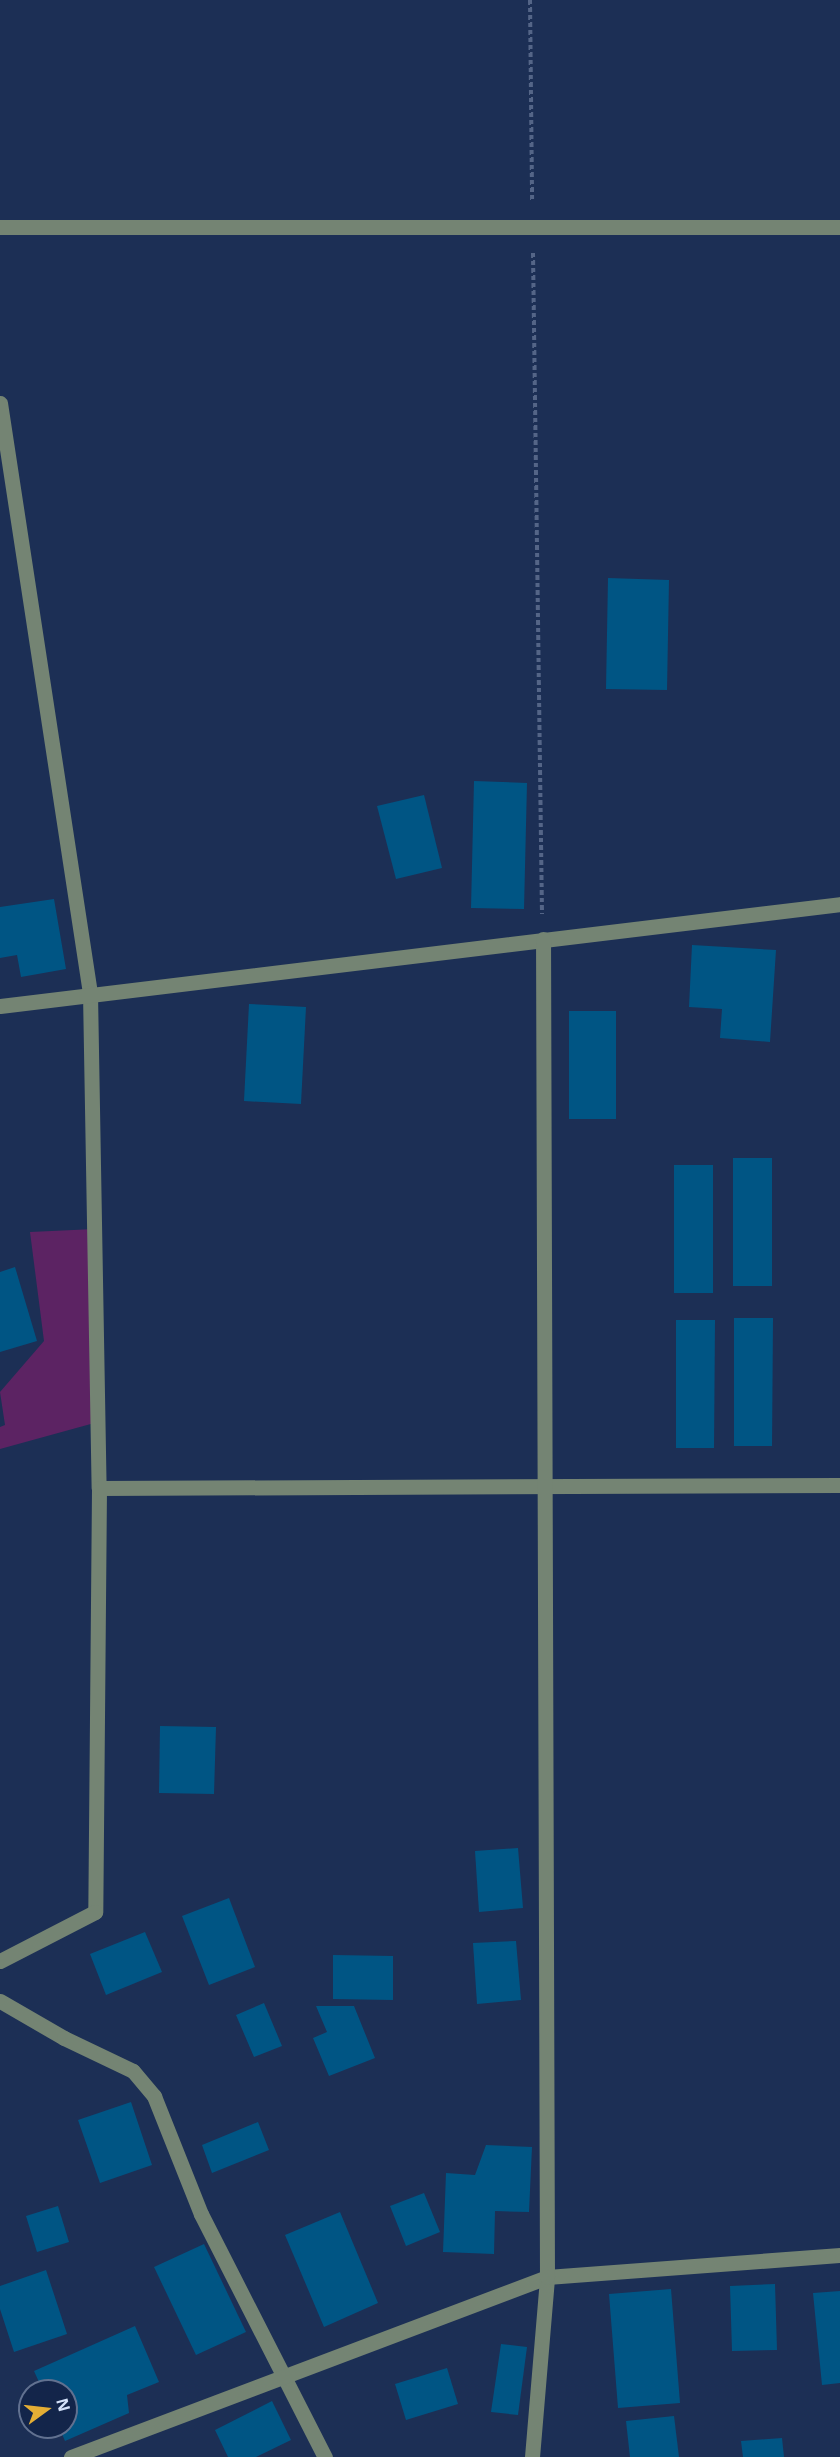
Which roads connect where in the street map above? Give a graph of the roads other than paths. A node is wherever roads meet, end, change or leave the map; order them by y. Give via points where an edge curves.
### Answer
1 (0, 227) edge
2 (840, 227) edge
3 (0, 403) edge
4 (840, 904) edge
5 (543, 939) junction
6 (90, 993) junction
7 (0, 1006) edge
8 (840, 1485) edge
9 (543, 1486) junction
10 (99, 1488) junction
11 (0, 1962) edge
12 (0, 2001) edge
13 (840, 2254) edge
14 (547, 2277) junction
15 (286, 2377) junction
16 (71, 2457) edge
17 (325, 2457) edge
18 (532, 2457) edge

1 - 2 street
3 - 6 street
4 - 5 street
5 - 6 street
5 - 9 street
6 - 7 street
6 - 10 street
8 - 9 street
9 - 10 street
9 - 14 street
10 - 11 street via 95,1912
12 - 15 street via 133,2071 154,2096 201,2214
13 - 14 street
14 - 15 street
14 - 18 street
15 - 16 street
15 - 17 street

